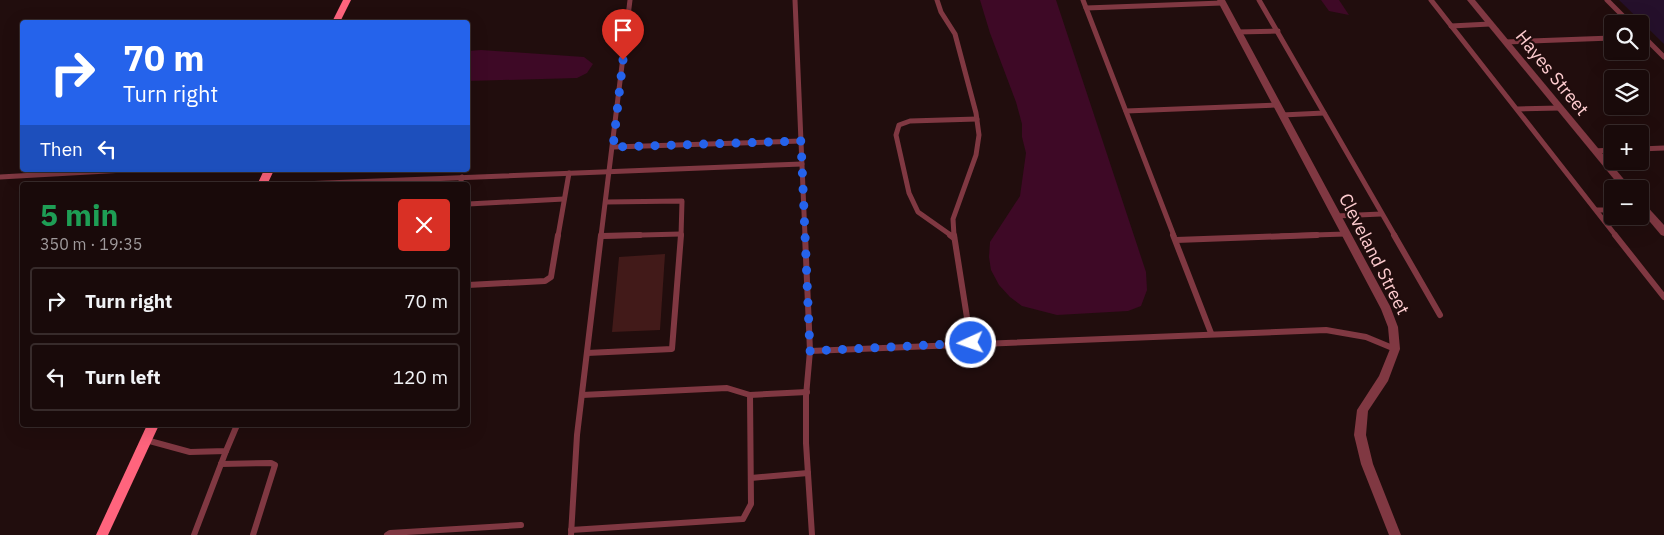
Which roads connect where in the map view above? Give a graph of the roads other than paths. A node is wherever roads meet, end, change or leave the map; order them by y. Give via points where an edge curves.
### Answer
1 (347, 0) edge
2 (630, 0) edge
3 (795, 0) edge
4 (938, 0) edge
5 (1083, 0) edge
6 (1259, 0) edge
7 (1432, 0) edge
8 (1472, 0) edge
9 (1607, 0) edge
10 (1222, 2) edge
11 (1086, 8) junction
12 (1622, 15) edge
13 (337, 20) edge
14 (1490, 24) junction
15 (1451, 26) junction
16 (1278, 31) junction
17 (1237, 32) junction
18 (1604, 38) edge
19 (1505, 42) junction
20 (1649, 43) edge
21 (1664, 57) edge
22 (1276, 105) junction
23 (1560, 108) junction
24 (1518, 109) junction
25 (1126, 111) junction
26 (1324, 113) junction
27 (1282, 114) junction
28 (977, 119) junction
29 (801, 141) junction
30 (613, 147) junction
31 (1664, 148) edge
32 (1649, 149) edge
33 (1604, 150) edge
34 (1595, 151) junction
35 (802, 164) junction
36 (610, 171) junction
37 (89, 172) edge
38 (569, 173) junction
39 (0, 177) edge
40 (462, 177) junction
41 (1619, 180) edge
42 (409, 182) edge
43 (461, 182) edge
44 (564, 199) junction
45 (606, 202) junction
46 (470, 204) edge
47 (1597, 210) junction
48 (1604, 210) edge
49 (1382, 214) junction
50 (1336, 216) junction
51 (1649, 216) edge
52 (1664, 232) edge
53 (681, 234) junction
54 (1346, 234) junction
55 (602, 236) junction
56 (954, 238) junction
57 (1176, 240) junction
58 (470, 285) edge
59 (1664, 297) edge
60 (1440, 315) dead end
61 (1211, 333) junction
62 (971, 343) junction
63 (1395, 348) junction
64 (810, 351) junction
65 (587, 353) junction
66 (807, 392) junction
67 (582, 395) junction
68 (750, 395) junction
69 (152, 427) edge
70 (236, 427) edge
71 (146, 440) junction
72 (226, 451) junction
73 (221, 464) junction
74 (808, 473) junction
75 (751, 478) junction
76 (521, 526) dead end
77 (571, 532) edge
78 (102, 535) edge
79 (194, 535) edge
80 (253, 535) edge
81 (387, 535) edge
82 (812, 535) edge
83 (1396, 535) edge

1 - 13 main road
2 - 30 lane
3 - 29 lane
4 - 28 lane via 941,12 955,34
5 - 11 lane
6 - 16 lane
7 - 15 lane
8 - 14 street, Hayes Street
9 - 12 lane
10 - 11 lane
10 - 17 street, Cleveland Street
11 - 25 lane
14 - 15 lane
14 - 19 street, Hayes Street
15 - 24 lane
16 - 17 lane
16 - 26 lane
17 - 22 street, Cleveland Street
18 - 19 lane
19 - 23 street, Hayes Street
20 - 21 lane
22 - 25 lane
22 - 27 street, Cleveland Street
23 - 24 lane
23 - 34 street, Hayes Street
24 - 47 lane
25 - 57 lane
26 - 27 lane
26 - 49 lane
27 - 50 street, Cleveland Street
28 - 56 lane via 976,155 953,219
28 - 56 lane via 910,121 899,126 896,135 909,193 918,212
29 - 30 lane
29 - 35 lane
30 - 36 lane
31 - 32 lane
33 - 34 lane
34 - 41 street, Hayes Street
35 - 36 lane
35 - 64 lane
36 - 38 lane
36 - 45 lane
37 - 39 lane
38 - 40 lane
38 - 44 lane
40 - 42 lane
40 - 43 lane
44 - 46 lane
44 - 58 lane via 551,277 545,281
45 - 53 lane via 682,201
45 - 55 lane
47 - 48 lane
47 - 59 lane
49 - 50 lane
49 - 60 lane
50 - 54 street, Cleveland Street
51 - 52 street
53 - 55 lane
53 - 65 lane via 672,349
54 - 57 lane
54 - 63 street, Cleveland Street via 1386,309 1393,328
55 - 65 lane
56 - 62 lane
57 - 61 lane
61 - 62 lane
61 - 63 lane via 1326,330 1366,337
62 - 64 lane
63 - 83 street, Cleveland Street via 1384,378 1363,410 1360,435 1367,464
64 - 66 lane
65 - 67 lane
66 - 68 lane
66 - 74 lane
67 - 68 lane via 727,388
67 - 77 lane
68 - 75 lane
69 - 71 main road
70 - 72 lane
71 - 72 lane via 190,452
71 - 78 main road
72 - 73 lane
73 - 79 lane
73 - 80 lane via 275,465
74 - 75 lane
74 - 82 lane
75 - 77 lane via 751,504 743,519
76 - 81 lane

